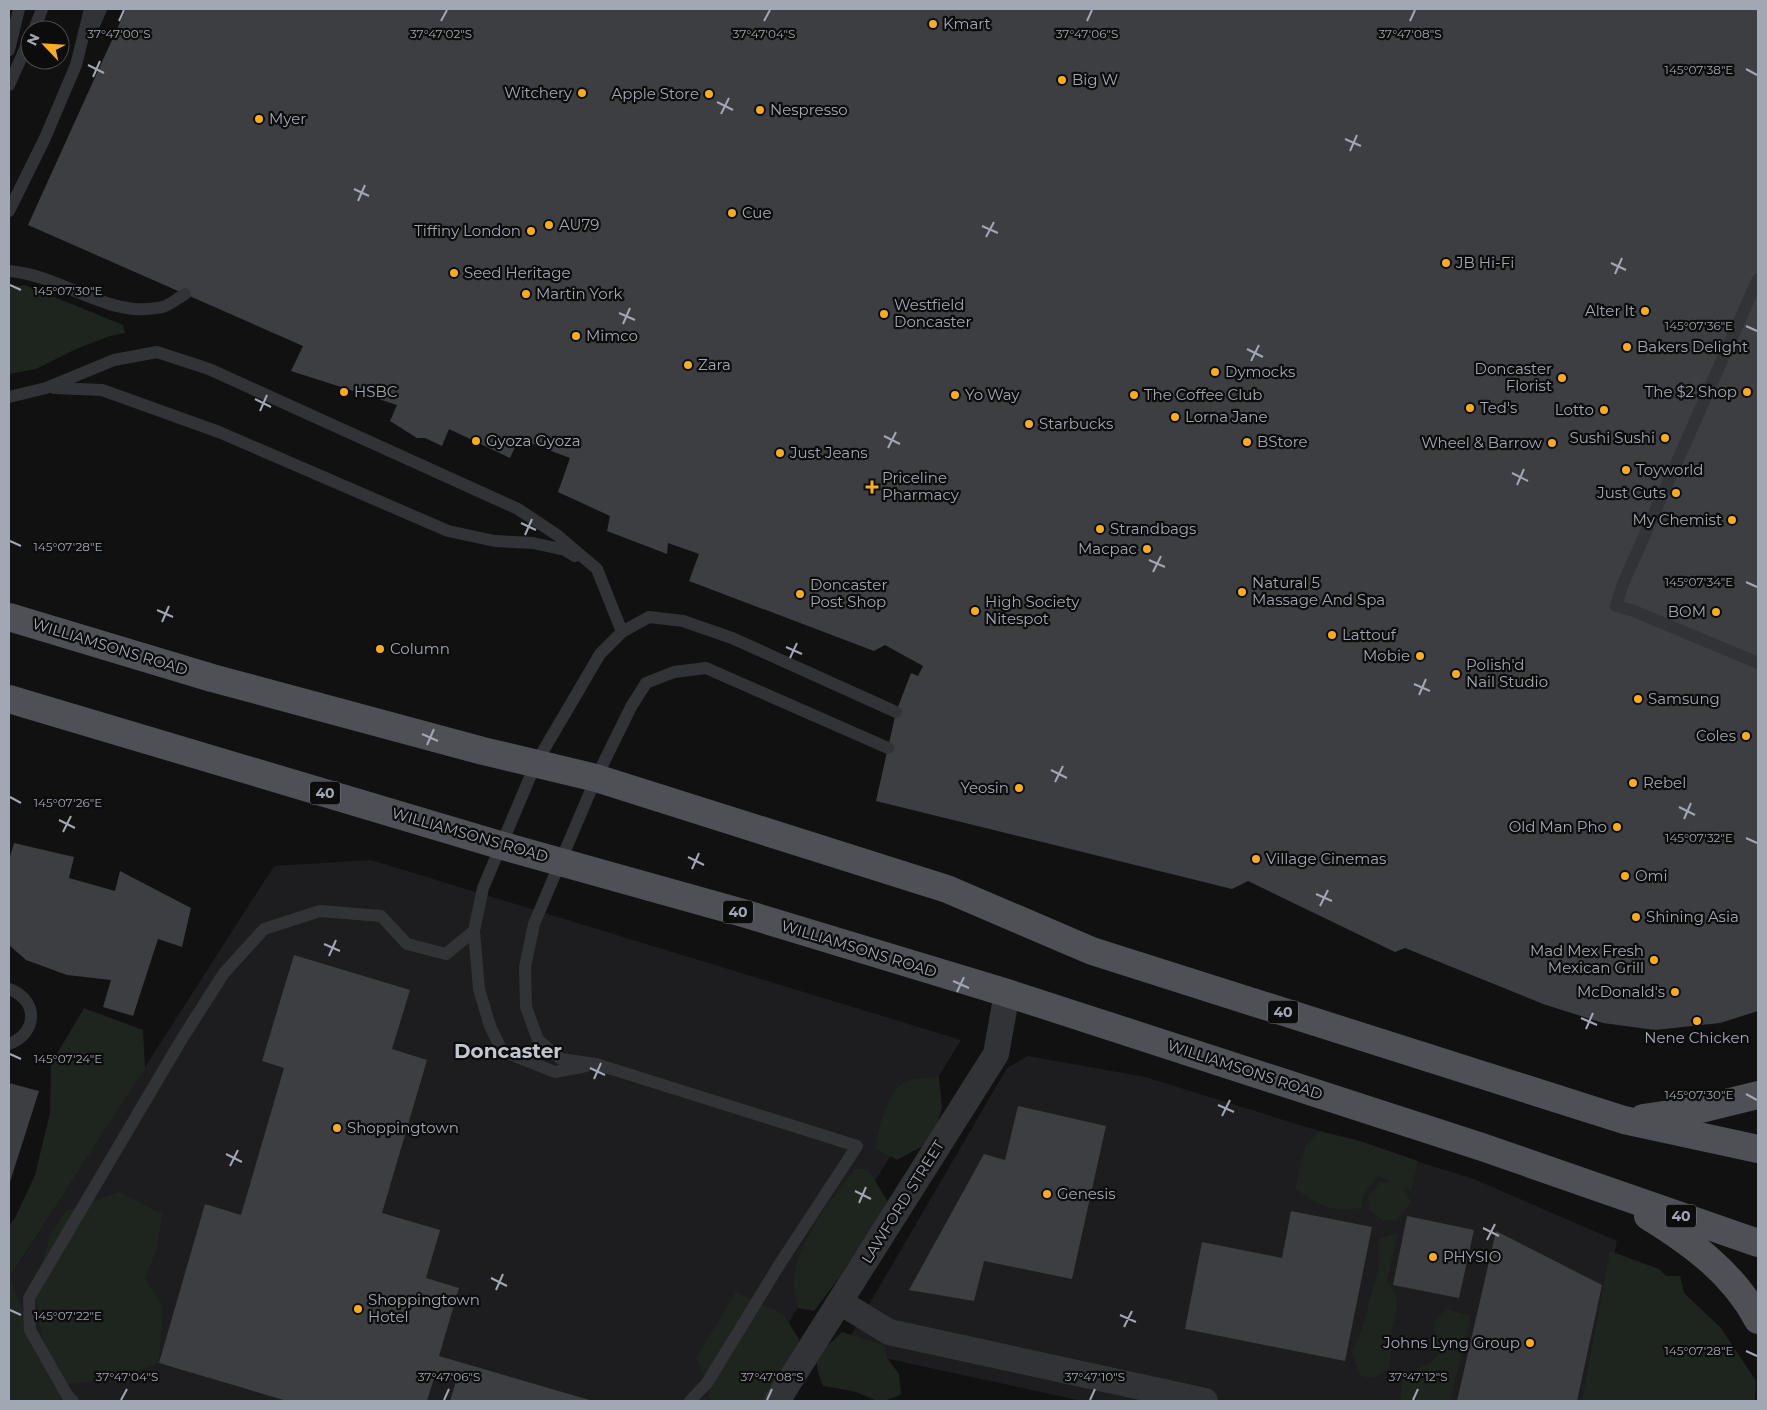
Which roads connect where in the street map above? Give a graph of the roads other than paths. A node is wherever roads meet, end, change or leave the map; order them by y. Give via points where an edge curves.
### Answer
1 (19, 9) edge
2 (90, 9) edge
3 (101, 9) edge
4 (9, 50) edge
5 (20, 60) edge
6 (76, 65) junction
7 (9, 85) edge
8 (9, 211) edge
9 (9, 271) edge
10 (1758, 279) edge
11 (185, 294) dead end
12 (46, 388) junction
13 (9, 397) edge
14 (596, 569) junction
15 (9, 617) edge
16 (622, 632) junction
17 (1758, 663) edge
18 (9, 700) edge
19 (896, 712) dead end
20 (888, 748) dead end
21 (536, 763) junction
22 (596, 778) junction
23 (503, 846) junction
24 (559, 860) junction
25 (474, 931) junction
26 (9, 989) edge
27 (1007, 993) junction
28 (9, 1044) edge
29 (596, 1064) junction
30 (1758, 1095) edge
31 (1624, 1120) junction
32 (1758, 1150) edge
33 (1604, 1190) junction
34 (1758, 1244) edge
35 (840, 1302) junction
36 (1758, 1320) edge
37 (73, 1401) edge
38 (690, 1401) edge
39 (777, 1401) edge
40 (1204, 1401) edge

1 - 4 lane
2 - 6 lane
3 - 6 lane
5 - 7 lane
6 - 8 lane
9 - 11 lane via 29,273 102,302 134,310 163,307
10 - 17 lane via 1616,606
12 - 13 lane
12 - 14 lane via 102,390 218,432 448,531 566,550
12 - 14 lane via 114,360 158,352 209,369 518,509 557,535
14 - 16 lane
15 - 21 main road, WILLIAMSONS ROAD / 40 via 212,678
16 - 19 lane via 649,617 683,621 732,638
16 - 21 lane via 600,654
18 - 23 main road, WILLIAMSONS ROAD / 40
20 - 22 lane via 706,668 674,672 646,683
21 - 22 main road, WILLIAMSONS ROAD / 40
21 - 23 lane
22 - 24 lane
22 - 31 main road, WILLIAMSONS ROAD / 40 via 947,889 1092,951
23 - 24 main road, WILLIAMSONS ROAD / 40
23 - 25 lane via 483,888
24 - 27 main road, WILLIAMSONS ROAD / 40
24 - 29 lane via 534,924 525,967 526,1007 538,1040 561,1059
25 - 29 lane via 480,989 490,1026 502,1051 555,1072
25 - 37 lane via 446,954 407,944 381,916 320,911 264,929 224,973 29,1298 30,1330
26 - 28 lane via 18,992 25,1000 31,1020 25,1035
27 - 33 main road, WILLIAMSONS ROAD / 40 via 1482,1147
27 - 35 street, LAWFORD STREET via 996,1054
29 - 38 lane via 857,1146 707,1383
30 - 31 main road via 1697,1110
31 - 32 main road, WILLIAMSONS ROAD / 40
33 - 34 main road, WILLIAMSONS ROAD / 40
33 - 36 main road via 1669,1229 1708,1258 1735,1285
35 - 39 street, LAWFORD STREET
35 - 40 street via 889,1332

